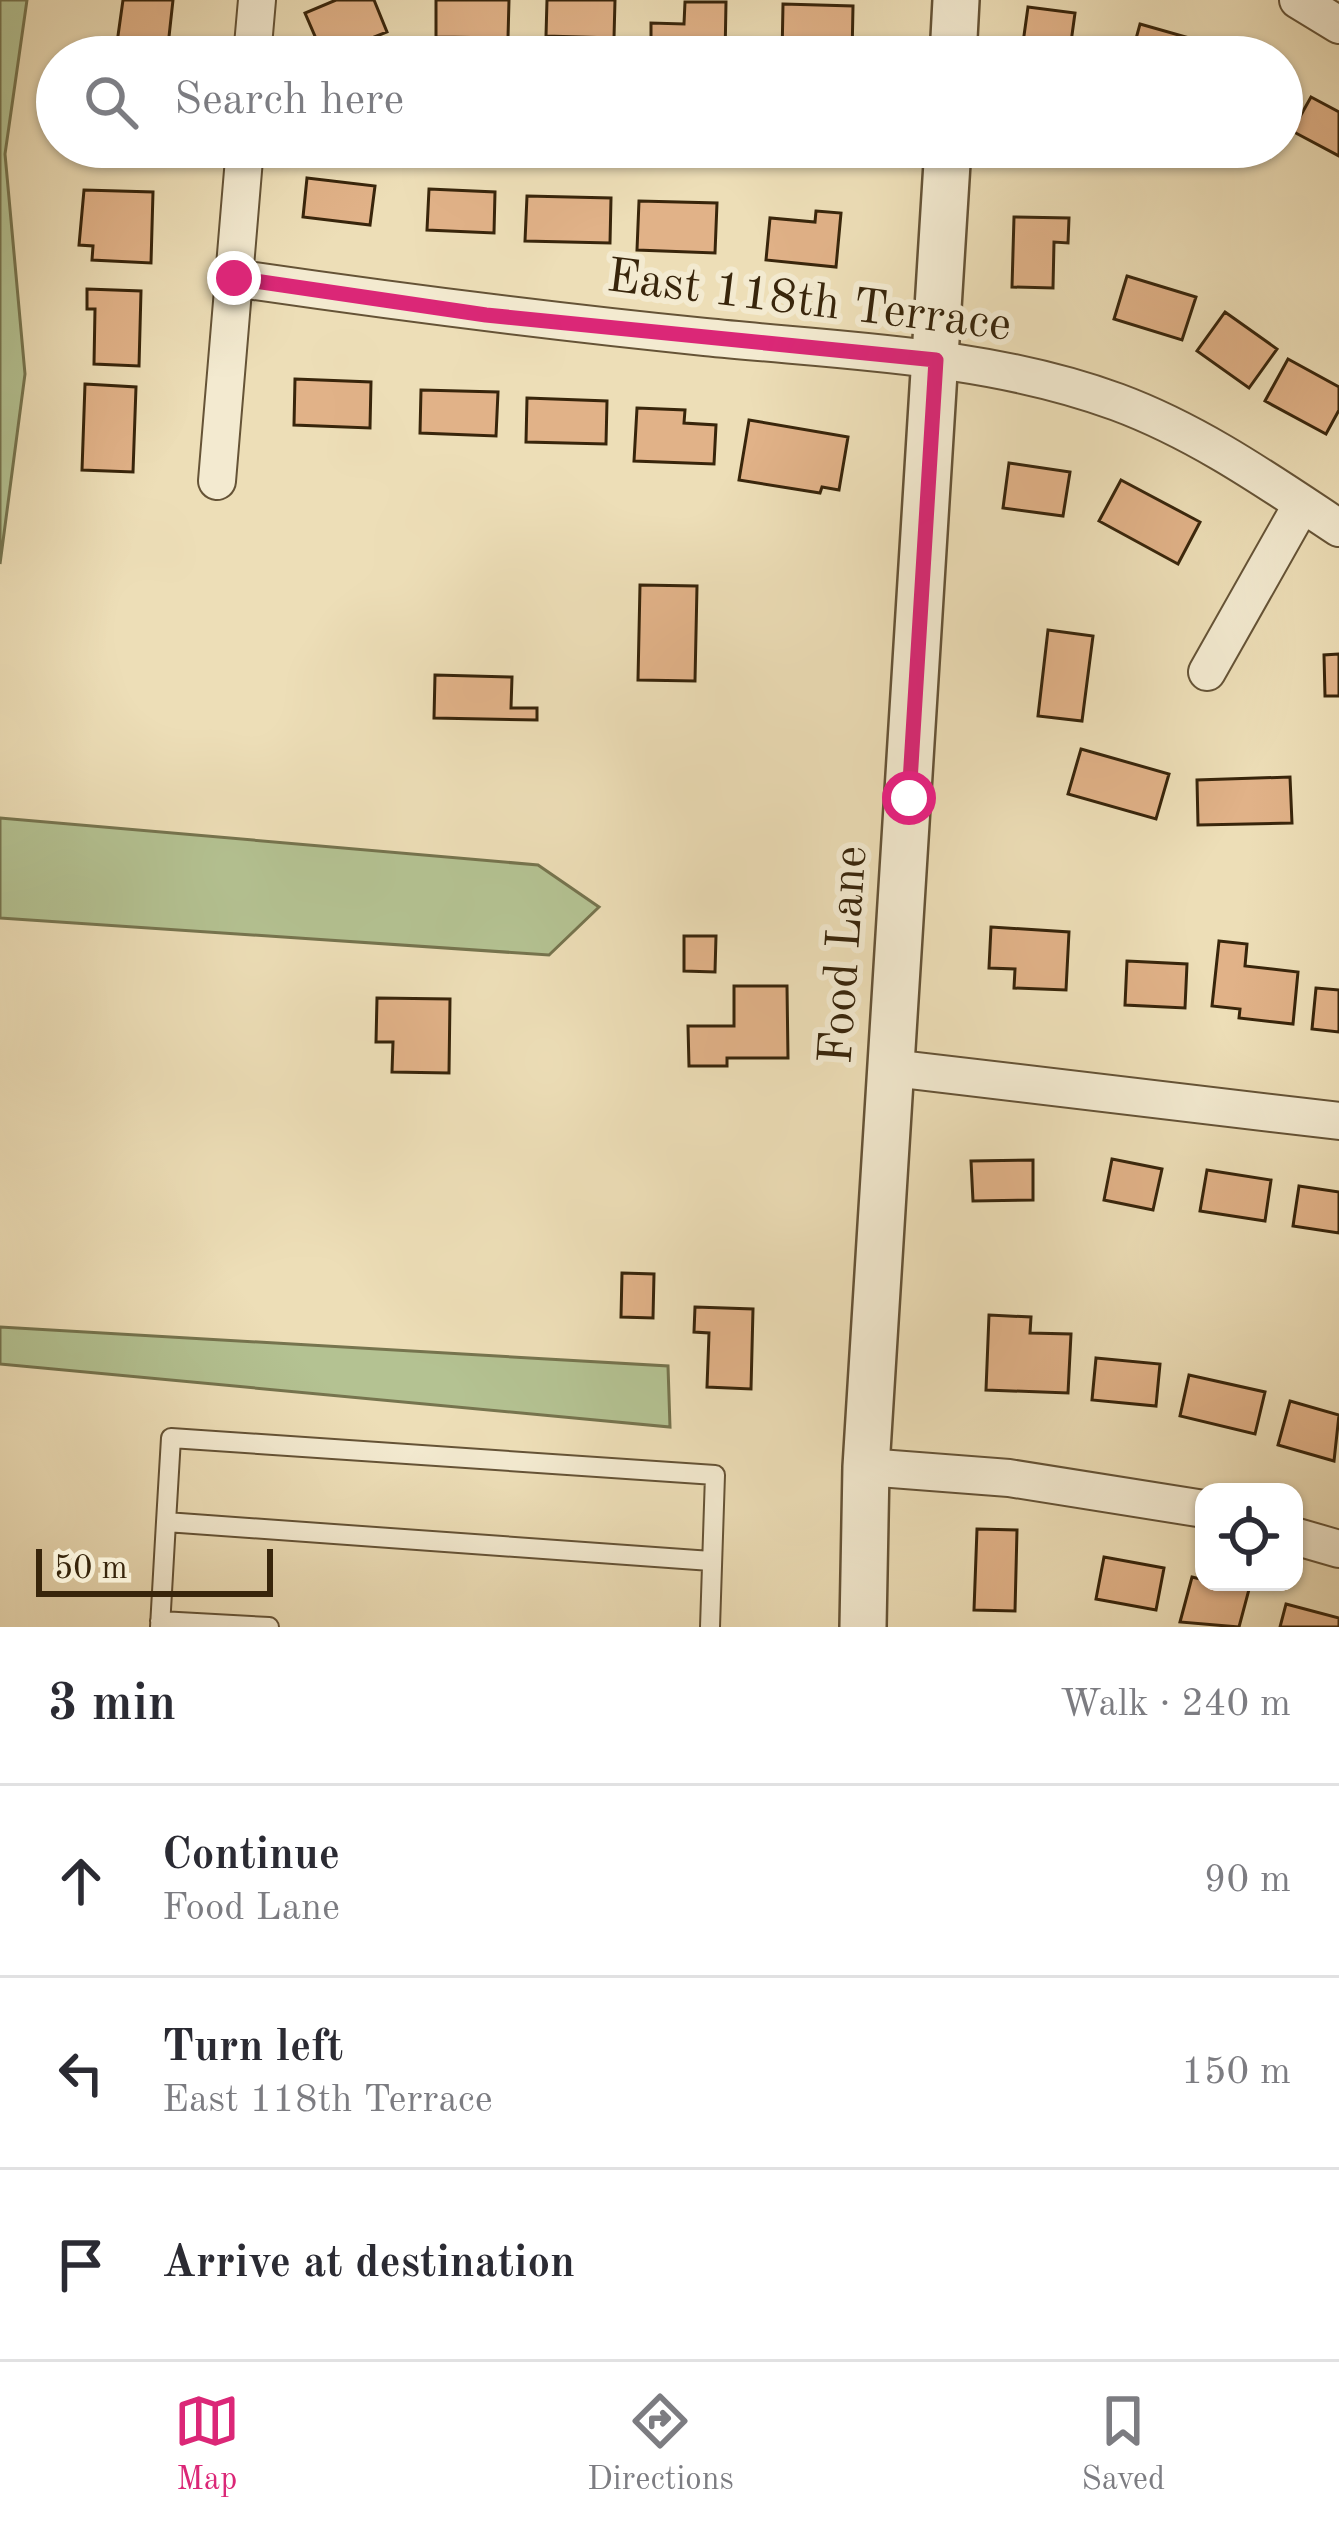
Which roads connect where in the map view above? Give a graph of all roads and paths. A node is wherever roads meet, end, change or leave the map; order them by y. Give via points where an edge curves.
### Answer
1 (257, 0) edge
2 (956, 0) edge
3 (1298, 0) edge
4 (1339, 25) edge
5 (254, 36) edge
6 (954, 36) edge
7 (243, 168) edge
8 (947, 168) edge
9 (234, 278) junction
10 (936, 360) junction
11 (218, 481) dead end
12 (1302, 504) junction
13 (1339, 528) edge
14 (1207, 673) dead end
15 (892, 1068) junction
16 (1339, 1121) edge
17 (866, 1467) junction
18 (1195, 1508) edge
19 (166, 1522) junction
20 (1303, 1539) edge
21 (1339, 1549) edge
22 (711, 1561) junction
23 (160, 1624) edge
24 (269, 1627) edge
25 (710, 1627) edge
26 (863, 1627) edge

1 - 5 street
2 - 6 street
3 - 4 street
7 - 9 street
8 - 10 street, Food Lane
9 - 10 street, East 118th Terrace via 486,315
9 - 11 street
10 - 12 street, East 118th Terrace via 1041,378 1121,404 1221,451
10 - 15 street, Food Lane
12 - 13 street, East 118th Terrace
12 - 14 street
15 - 16 street
15 - 17 street, Food Lane
17 - 18 street via 1009,1478
17 - 26 street, Food Lane
19 - 22 lane
19 - 22 lane via 171,1438 715,1475
19 - 23 lane
20 - 21 street
22 - 25 lane
23 - 24 lane

